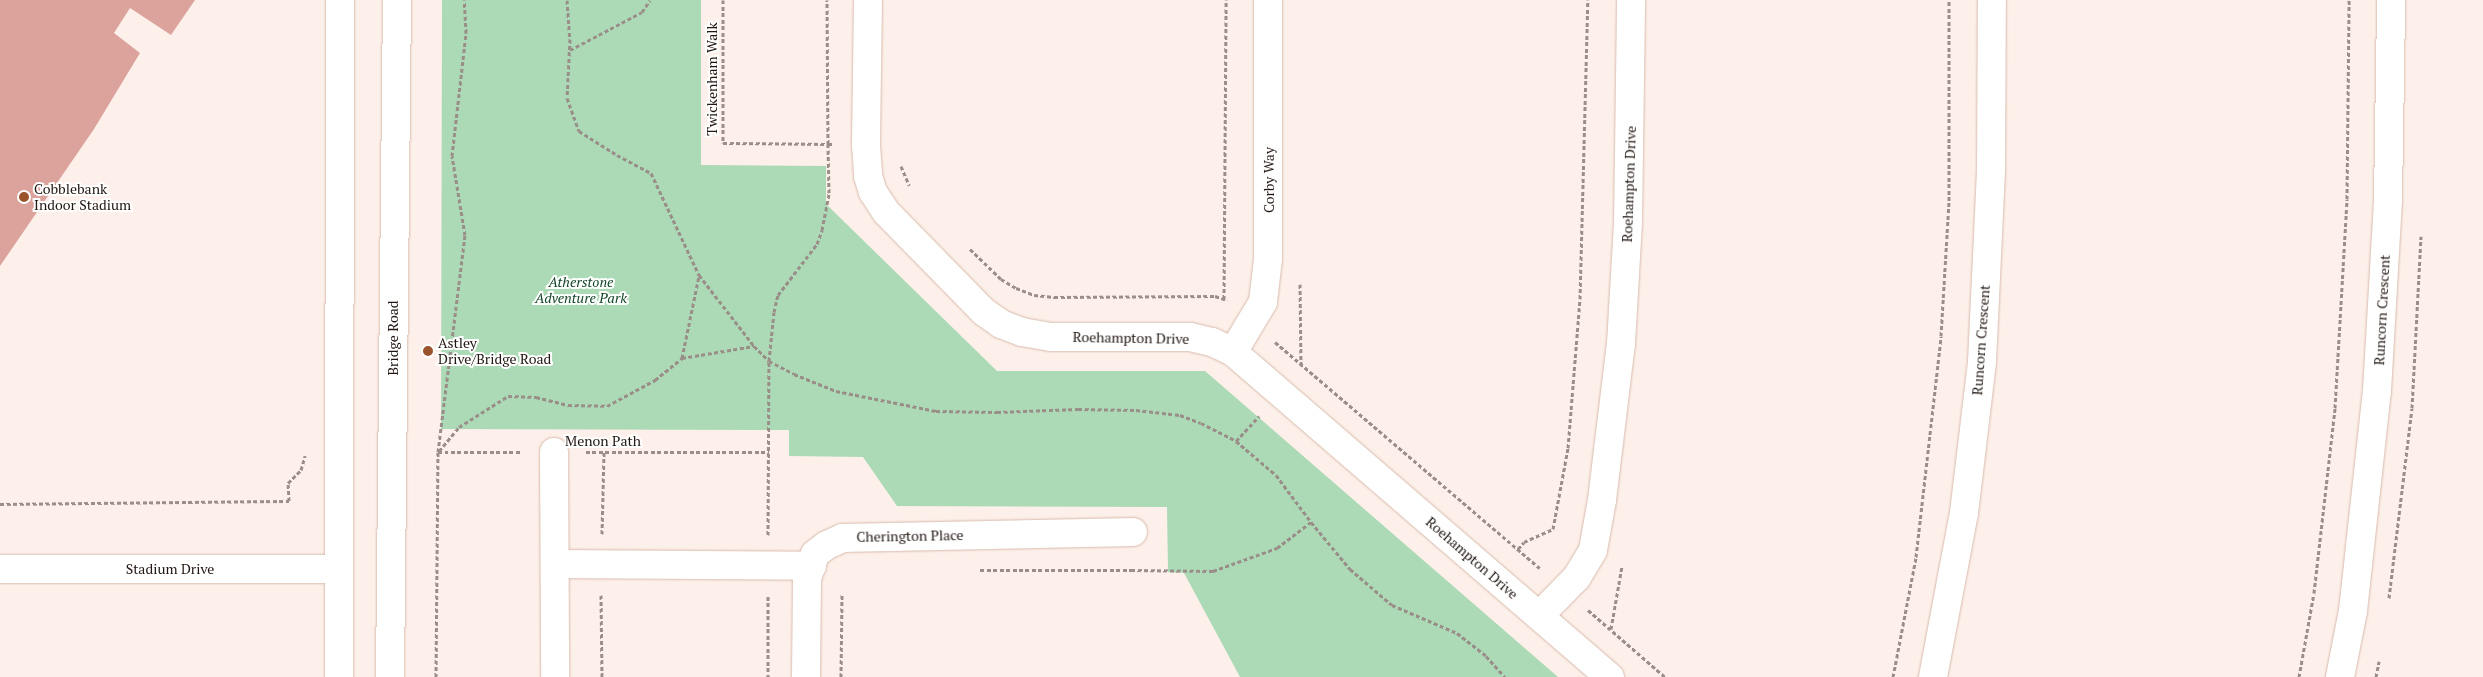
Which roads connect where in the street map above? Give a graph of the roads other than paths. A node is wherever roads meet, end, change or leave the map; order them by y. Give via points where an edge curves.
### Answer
1 (340, 0) edge
2 (397, 0) edge
3 (868, 0) edge
4 (1268, 0) edge
5 (1631, 0) edge
6 (1992, 0) edge
7 (2391, 0) edge
8 (1233, 352) junction
9 (554, 452) road end
10 (1133, 532) road end
11 (555, 564) junction
12 (812, 566) junction
13 (0, 568) edge
14 (339, 569) junction
15 (1539, 616) junction
16 (339, 677) edge
17 (390, 677) edge
18 (555, 677) edge
19 (806, 677) edge
20 (1610, 677) edge
21 (1932, 677) edge
22 (2340, 677) edge

1 - 14 street
2 - 17 street, Bridge Road
3 - 8 street, Roehampton Drive via 866,145 868,176 873,192 886,212 984,312 1001,324 1022,332 1051,337 1190,337 1212,342
4 - 8 street, Corby Way via 1268,259 1262,302
5 - 15 street, Roehampton Drive via 1627,241 1621,344 1602,500 1593,550 1577,577
6 - 21 street, Runcorn Crescent via 1990,170 1982,362 1964,513
7 - 22 street, Runcorn Crescent via 2388,199 2377,391 2353,611
8 - 15 street, Roehampton Drive
9 - 11 street
10 - 12 street, Cherington Place via 843,538 815,554
11 - 12 street
11 - 18 street
12 - 19 street, Cherington Place via 807,579
13 - 14 street, Stadium Drive
14 - 16 street
15 - 20 street, Roehampton Drive

